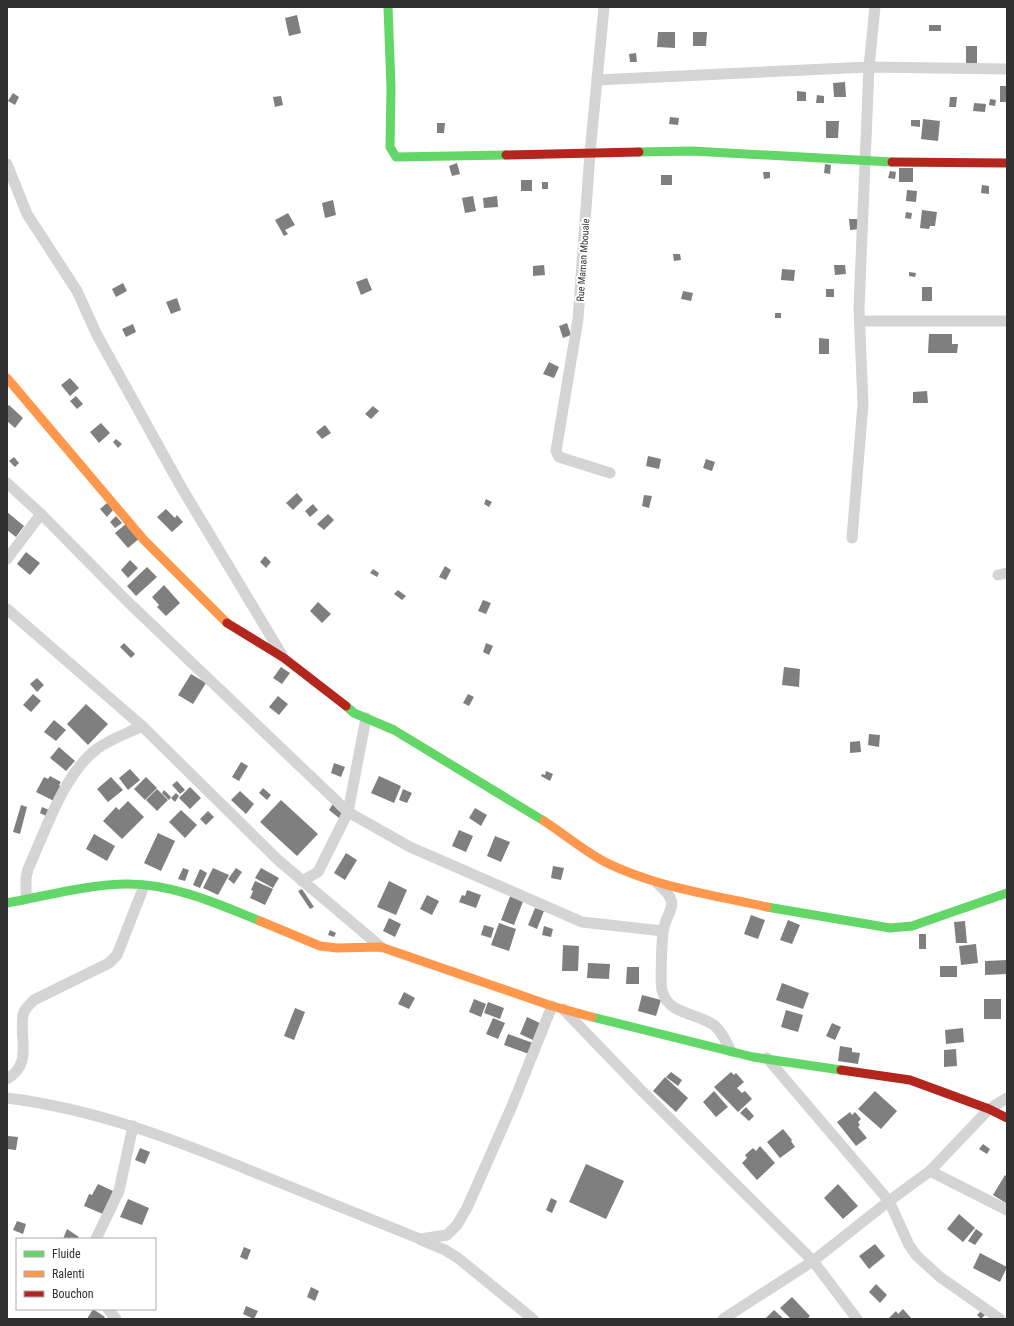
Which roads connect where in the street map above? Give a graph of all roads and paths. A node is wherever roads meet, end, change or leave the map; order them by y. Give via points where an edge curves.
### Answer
1 (388, 7) edge
2 (604, 7) edge
3 (875, 7) edge
4 (868, 67) junction
5 (1007, 69) edge
6 (597, 80) junction
7 (590, 153) junction
8 (865, 162) junction
9 (1007, 163) edge
10 (7, 164) edge
11 (1004, 321) dead end
12 (860, 322) junction
13 (7, 378) edge
14 (610, 473) dead end
15 (7, 483) edge
16 (41, 514) junction
17 (852, 538) dead end
18 (7, 559) edge
19 (7, 609) edge
20 (284, 658) junction
21 (366, 718) junction
22 (142, 726) junction
23 (348, 812) junction
24 (653, 880) junction
25 (302, 881) junction
26 (144, 886) junction
27 (1007, 893) edge
28 (26, 898) junction
29 (7, 903) edge
30 (664, 931) junction
31 (382, 947) junction
32 (557, 1007) junction
33 (731, 1051) junction
34 (767, 1058) junction
35 (7, 1079) edge
36 (7, 1098) edge
37 (1007, 1098) edge
38 (989, 1109) junction
39 (1007, 1118) edge
40 (134, 1126) junction
41 (930, 1171) junction
42 (889, 1201) junction
43 (1007, 1210) edge
44 (96, 1238) edge
45 (420, 1240) junction
46 (813, 1261) junction
47 (109, 1310) edge
48 (116, 1319) edge
49 (533, 1319) edge
50 (723, 1319) edge
51 (857, 1319) edge
52 (1000, 1319) edge

1 - 7 street via 390,147 396,157
2 - 6 street, Rue Maman Mbouale
3 - 4 street
4 - 5 street
4 - 6 street
4 - 8 street
6 - 7 street, Rue Maman Mbouale
7 - 8 street via 692,151
7 - 14 street, Rue Maman Mbouale via 578,319 556,451 559,457
8 - 9 street
8 - 12 street
10 - 20 street via 27,214 77,290 97,335 180,485
11 - 12 street
12 - 17 street via 862,404
13 - 20 street via 144,540 208,606 226,623
15 - 16 street
16 - 18 street
16 - 23 street via 128,602
19 - 22 street
20 - 21 street via 354,714
21 - 23 street
21 - 24 street via 400,733 544,821 603,861
22 - 25 street
22 - 28 street via 99,747 75,771 28,869
23 - 25 street via 318,872
23 - 30 street via 410,847 575,920
24 - 27 street via 775,909 890,928 912,926
24 - 30 street via 669,894 672,908
25 - 31 street
26 - 28 street via 107,885
26 - 31 street via 164,888 197,897 320,946
26 - 35 street via 117,955 109,963 34,1000 23,1014 21,1064 15,1074
28 - 29 street
30 - 33 street via 661,989 666,999 675,1009 714,1025 722,1033
31 - 32 street
32 - 33 street
32 - 45 street via 467,1208 457,1225 447,1235
32 - 46 street
33 - 34 street
34 - 38 street via 898,1078
34 - 42 street
36 - 40 street via 62,1108
37 - 38 street
38 - 39 street
38 - 41 street
40 - 44 street via 119,1191
40 - 45 street via 216,1156
41 - 42 street
41 - 43 street
42 - 46 street
42 - 52 street via 909,1245 917,1256 940,1277
45 - 49 street via 458,1258
46 - 50 street
46 - 51 street
47 - 48 street

